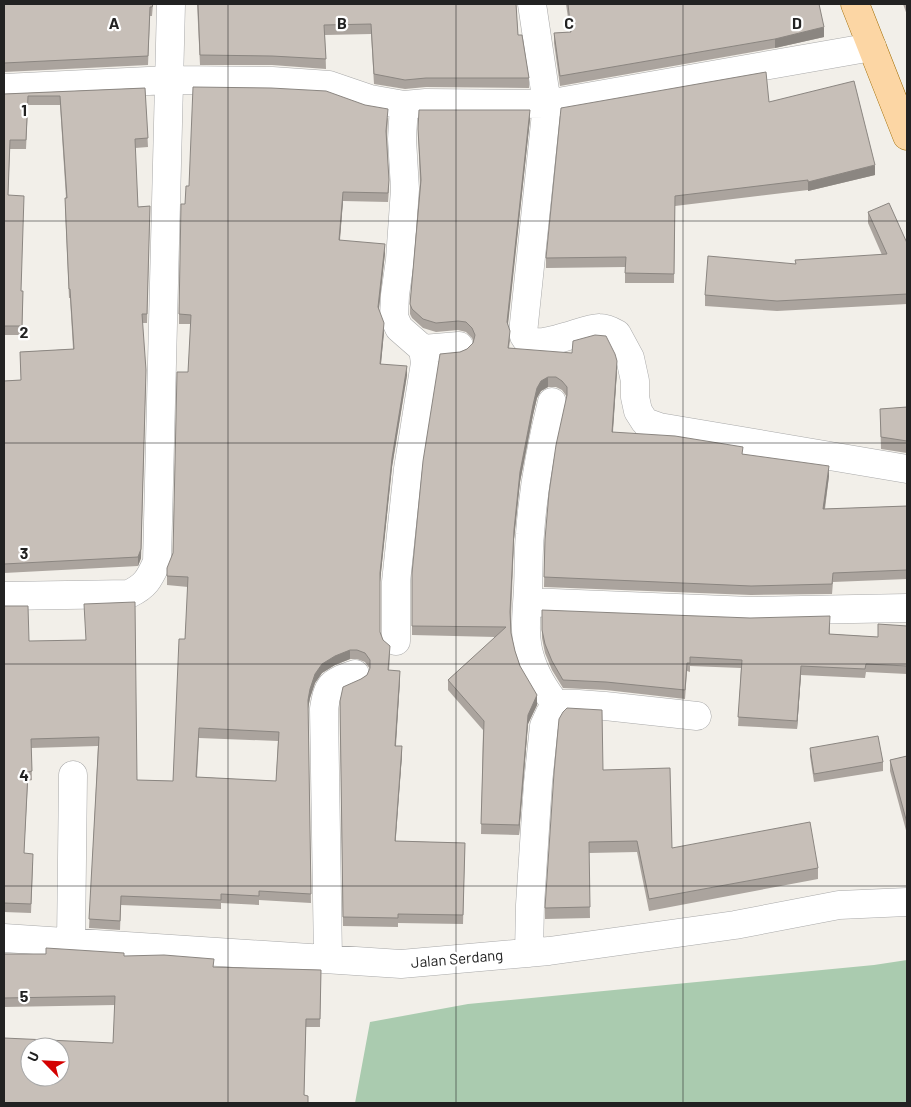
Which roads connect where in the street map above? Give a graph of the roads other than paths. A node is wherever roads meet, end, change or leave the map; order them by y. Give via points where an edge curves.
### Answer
1 (170, 4) edge
2 (532, 4) edge
3 (855, 4) edge
4 (872, 47) junction
5 (169, 80) junction
6 (4, 88) edge
7 (547, 104) junction
8 (404, 105) junction
9 (907, 136) edge
10 (459, 346) dead end
11 (423, 349) junction
12 (552, 402) dead end
13 (907, 469) edge
14 (4, 596) edge
15 (528, 602) junction
16 (907, 608) edge
17 (396, 641) dead end
18 (355, 674) dead end
19 (558, 707) junction
20 (697, 716) dead end
21 (74, 775) dead end
22 (907, 902) edge
23 (4, 938) edge
24 (70, 942) junction
25 (529, 954) junction
26 (328, 959) junction

1 - 5 street
2 - 7 street
3 - 4 main road
4 - 7 street
4 - 9 main road
5 - 6 street
5 - 8 street via 330,85 370,99
5 - 14 street via 157,562 141,589 129,594
7 - 8 street
7 - 13 street via 523,333 526,339 533,342 548,340 597,327 618,334 630,358 638,411 645,422 659,427
8 - 11 street via 405,189 394,317 399,328
10 - 11 street
11 - 17 street via 425,363 408,469 396,582
12 - 15 street via 533,498
15 - 16 street via 751,611
15 - 19 street via 526,634 530,657 547,693
18 - 26 street via 335,682 327,692 324,709
19 - 20 street via 562,704 605,706
19 - 25 street via 550,713 544,726 536,801
21 - 24 street
22 - 25 street, Jalan Serdang via 839,905 734,925
23 - 24 street, Jalan Serdang
24 - 26 street, Jalan Serdang
25 - 26 street, Jalan Serdang via 402,964

